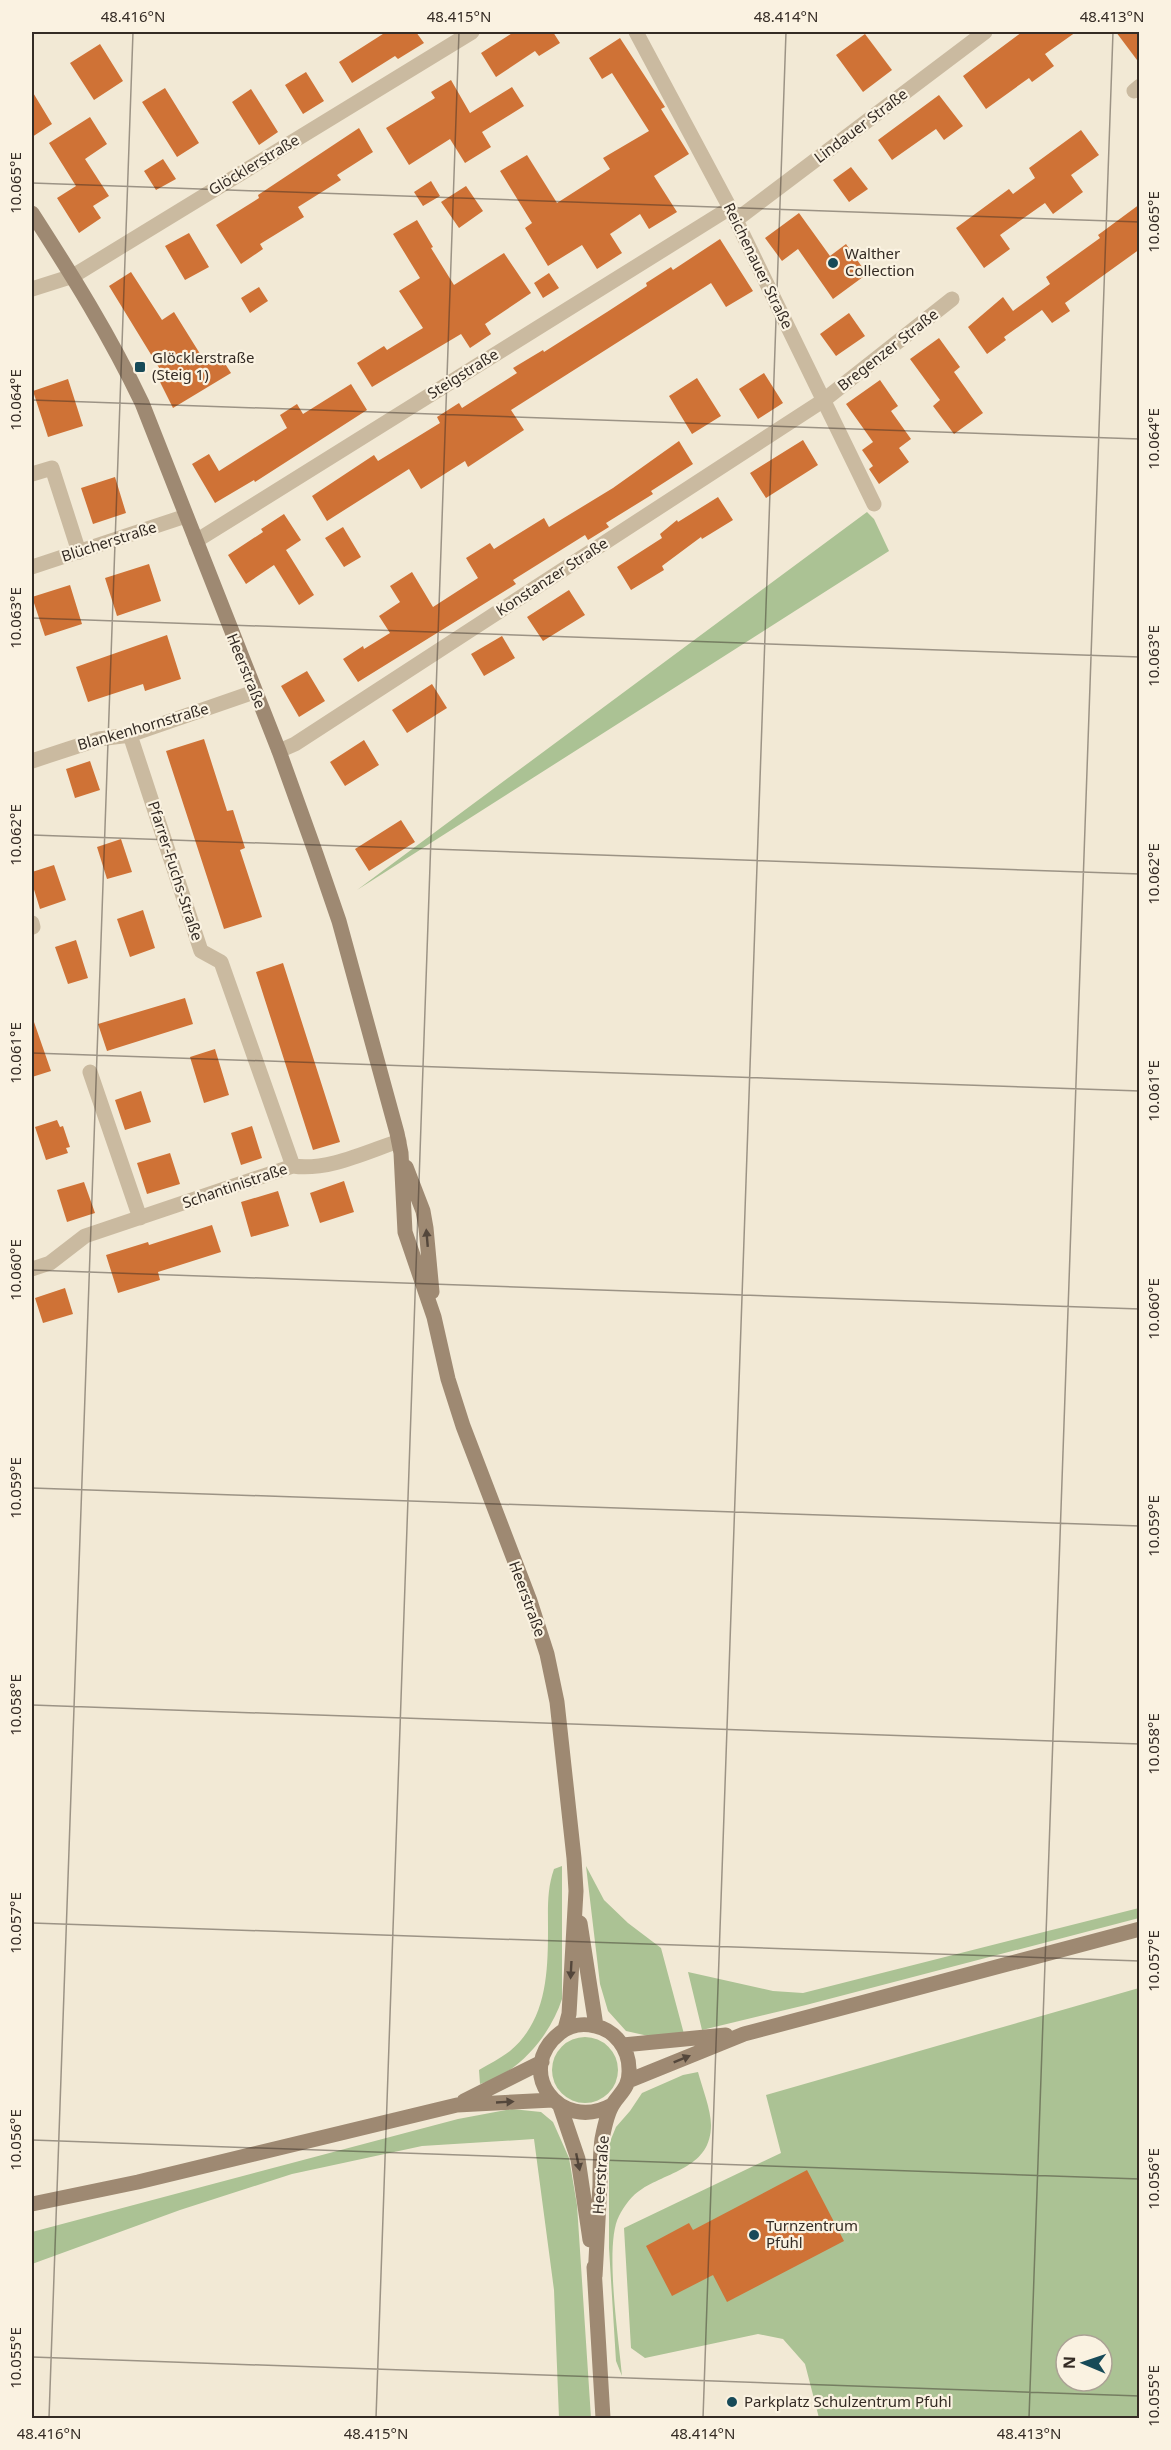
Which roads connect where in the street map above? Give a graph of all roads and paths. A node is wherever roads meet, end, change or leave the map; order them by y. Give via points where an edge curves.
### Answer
1 (472, 32) edge
2 (636, 32) edge
3 (985, 32) edge
4 (32, 213) edge
5 (733, 214) junction
6 (73, 276) junction
7 (32, 289) edge
8 (952, 299) dead end
9 (824, 400) junction
10 (32, 474) edge
11 (874, 504) dead end
12 (186, 516) junction
13 (196, 541) junction
14 (80, 552) junction
15 (32, 567) edge
16 (254, 692) junction
17 (130, 735) junction
18 (279, 751) junction
19 (32, 760) edge
20 (90, 1072) dead end
21 (400, 1147) junction
22 (293, 1166) junction
23 (140, 1218) junction
24 (32, 1269) edge
25 (434, 1317) junction
26 (576, 1891) junction
27 (1140, 1929) edge
28 (596, 2026) junction
29 (565, 2030) junction
30 (744, 2034) junction
31 (623, 2045) junction
32 (542, 2062) junction
33 (628, 2081) junction
34 (557, 2103) junction
35 (457, 2105) junction
36 (612, 2105) junction
37 (32, 2204) edge
38 (596, 2276) junction
39 (603, 2418) edge

1 - 6 street, Glöcklerstraße
2 - 5 street, Reichenauer Straße
3 - 5 street, Lindauer Straße
4 - 6 street, Heerstraße
5 - 9 street, Reichenauer Straße
5 - 13 street, Steigstraße
6 - 7 street, Glöcklerstraße
6 - 12 street, Heerstraße via 142,403
8 - 9 street, Bregenzer Straße
9 - 11 street, Reichenauer Straße
9 - 18 street, Konstanzer Straße
10 - 14 street via 52,468
12 - 13 street, Heerstraße
12 - 14 street, Blücherstraße
13 - 16 street, Heerstraße
14 - 15 street, Blücherstraße
16 - 17 street, Blankenhornstraße
16 - 18 street, Heerstraße
17 - 19 street, Blankenhornstraße via 99,739
17 - 22 street, Pfarrer-Fuchs-Straße via 201,951 221,962
18 - 21 street, Heerstraße via 339,921
20 - 23 street
21 - 22 street, Schantinistraße via 326,1165
25 -> 21 street, Heerstraße via 423,1211
21 - 25 street, Heerstraße via 405,1232
22 - 23 street, Schantinistraße
23 - 24 street, Schantinistraße via 85,1236 50,1263
25 - 26 street, Heerstraße via 448,1379 547,1654 557,1702
26 - 28 street, Heerstraße
26 -> 29 street, Heerstraße
27 - 30 street
28 - 29 street via 579,2025
28 - 31 street
29 - 32 street via 552,2039
30 - 31 street
33 -> 30 street
31 - 33 street via 629,2061
32 - 34 street via 542,2082
32 - 35 street
33 - 36 street, Heerstraße
35 -> 34 street
34 - 36 street via 574,2112 590,2114
34 -> 38 street, Heerstraße via 578,2159
35 - 37 street
36 - 38 street, Heerstraße via 602,2141
38 - 39 street, Heerstraße

